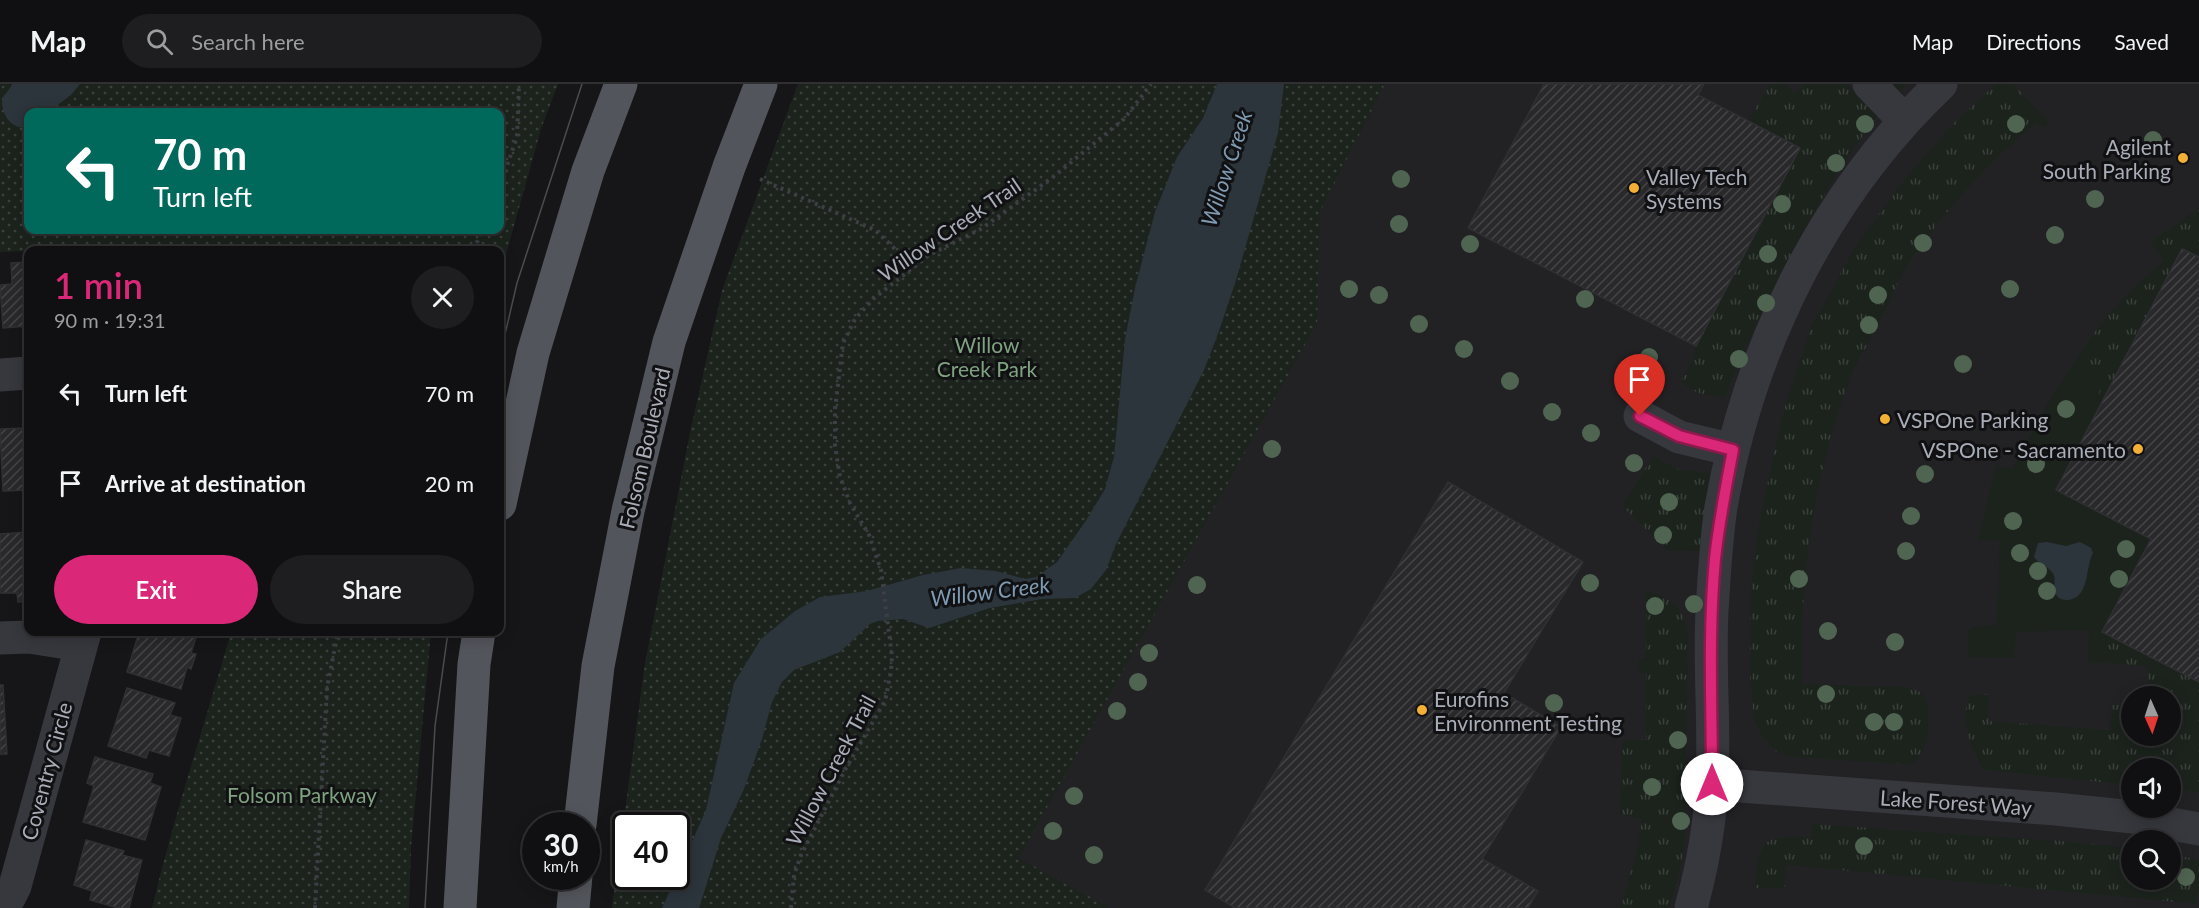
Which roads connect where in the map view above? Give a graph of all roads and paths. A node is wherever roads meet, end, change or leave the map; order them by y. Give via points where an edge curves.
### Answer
1 (519, 84) edge
2 (621, 84) edge
3 (761, 84) edge
4 (1151, 84) edge
5 (1869, 84) edge
6 (1941, 84) edge
7 (1905, 121) junction
8 (729, 167) junction
9 (504, 174) edge
10 (914, 267) junction
11 (24, 373) edge
12 (0, 375) edge
13 (1640, 416) dead end
14 (1733, 450) junction
15 (504, 486) edge
16 (337, 636) edge
17 (478, 636) edge
18 (0, 638) edge
19 (83, 638) edge
20 (1712, 784) junction
21 (581, 812) edge
22 (2199, 829) edge
23 (575, 890) edge
24 (0, 907) edge
25 (315, 908) edge
26 (460, 908) edge
27 (573, 908) edge
28 (791, 908) edge
29 (1691, 908) edge

1 - 9 path via 517,137
2 - 15 main road via 588,171 533,353
3 - 8 main road, Folsom Boulevard
4 - 10 path, Willow Creek Trail via 1124,118 1053,177 981,229 929,255
5 - 7 street
6 - 7 street
7 - 14 street via 1852,187 1809,253 1775,325
8 - 10 path via 875,230
8 - 21 main road, Folsom Boulevard via 669,342 628,512 598,666
10 - 28 path, Willow Creek Trail via 873,299 855,319 843,343 835,446 840,477 869,535 881,570 892,656 890,685 801,855 794,875
11 - 12 street
13 - 14 street via 1679,436
14 - 20 street via 1715,560
16 - 25 path via 327,688
17 - 26 main road
18 - 19 street
19 - 24 street, Coventry Circle via 15,886
20 - 22 street, Lake Forest Way via 2056,809
20 - 29 street
23 - 27 main road

